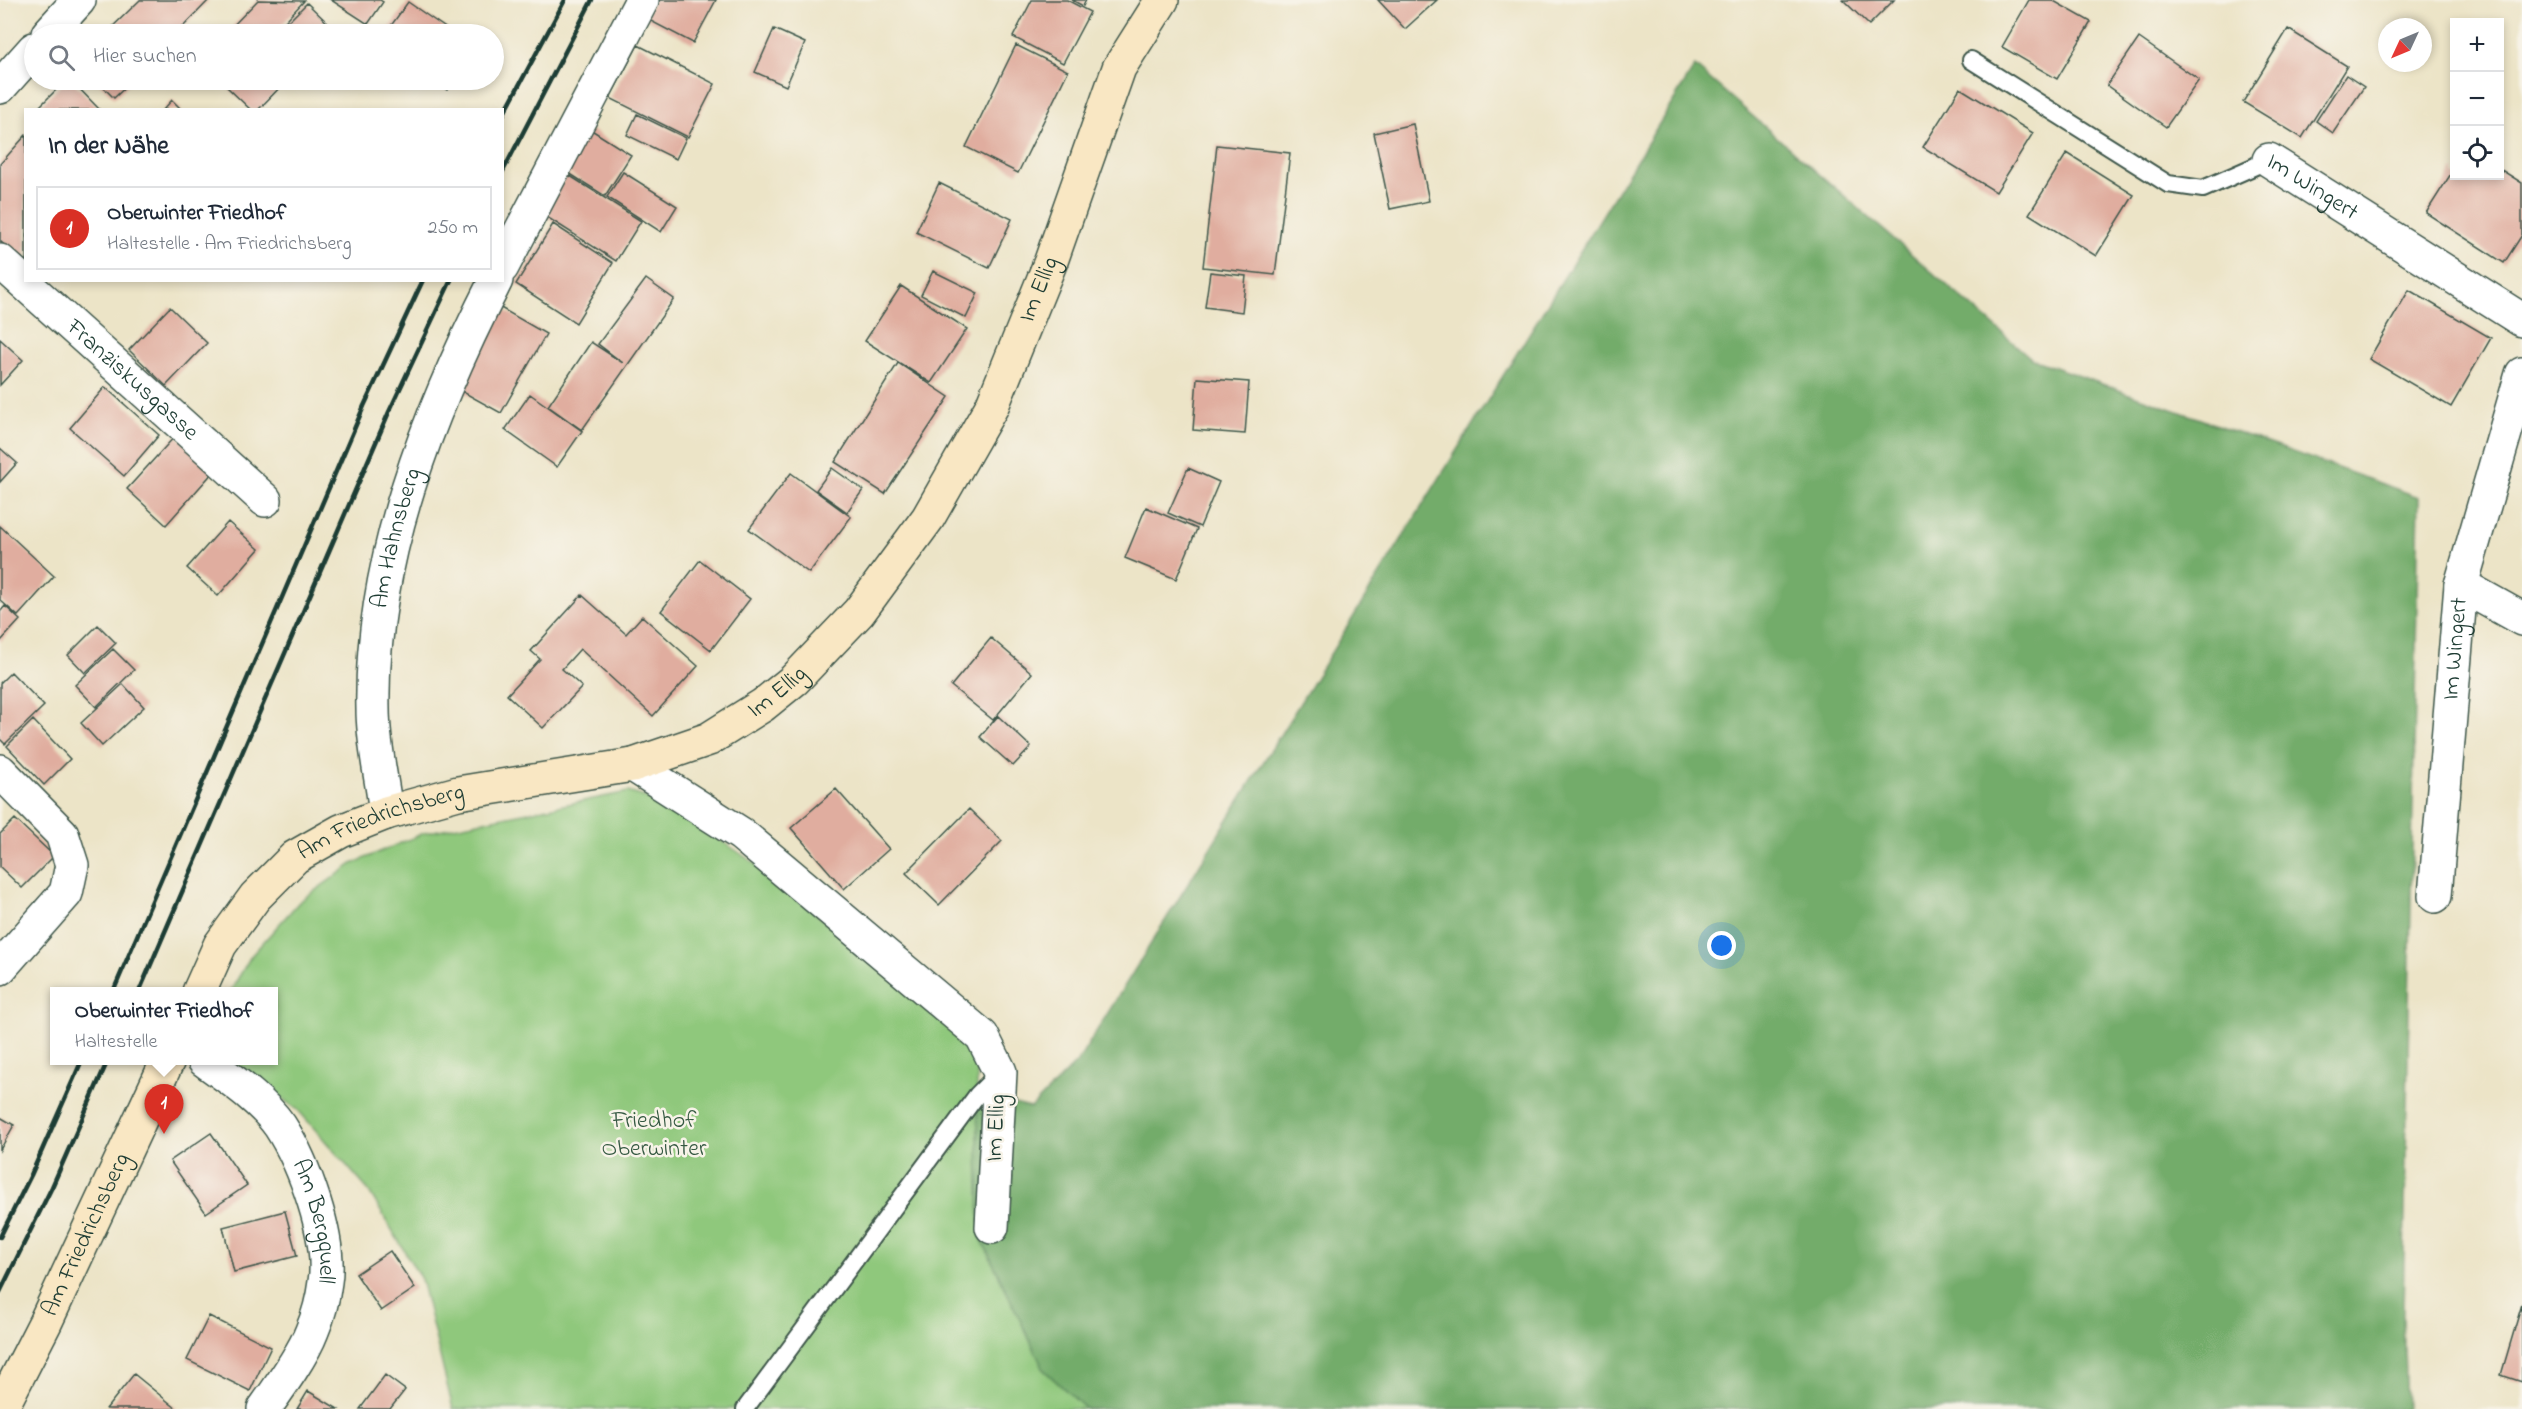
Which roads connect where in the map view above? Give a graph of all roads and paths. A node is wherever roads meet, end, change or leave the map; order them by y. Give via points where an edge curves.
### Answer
1 (79, 0) edge
2 (642, 0) edge
3 (1162, 0) edge
4 (57, 24) edge
5 (24, 60) edge
6 (1971, 60) dead end
7 (0, 87) edge
8 (2269, 160) joint
9 (0, 261) edge
10 (504, 263) edge
11 (495, 282) edge
12 (2522, 320) edge
13 (2522, 374) edge
14 (265, 500) dead end
15 (2461, 585) junction
16 (2522, 619) edge
17 (633, 765) junction
18 (0, 771) edge
19 (386, 813) junction
20 (2435, 896) dead end
21 (0, 968) edge
22 (201, 987) edge
23 (166, 1065) edge
24 (211, 1065) edge
25 (1000, 1072) junction
26 (992, 1227) dead end
27 (1, 1409) edge
28 (264, 1409) edge
29 (745, 1409) edge

1 - 4 street
2 - 10 street
3 - 17 street, Im Ellig via 1119,68 1052,261 992,406 928,518 859,612 794,680 709,739
5 - 7 street
6 - 8 lane, Im Wingert via 2168,184 2203,189
8 - 12 street, Im Wingert
9 - 14 street, Franziskusgasse
11 - 19 street, Am Hahnsberg via 431,418 397,525 377,627 373,710
13 - 15 street, Im Wingert
15 - 16 street
15 - 20 street, Im Wingert
17 - 19 street, Am Friedrichsberg via 458,793
17 - 25 street, Im Ellig via 741,834 982,1036
18 - 21 street via 62,834 72,866 66,893
19 - 22 street, Am Friedrichsberg via 341,831 295,857 255,897 227,935
23 - 27 street, Am Friedrichsberg
24 - 28 street, Am Bergquell via 245,1090 279,1125 305,1174 322,1229 326,1281 312,1332
25 - 26 street, Im Ellig
25 - 29 lane via 977,1095

